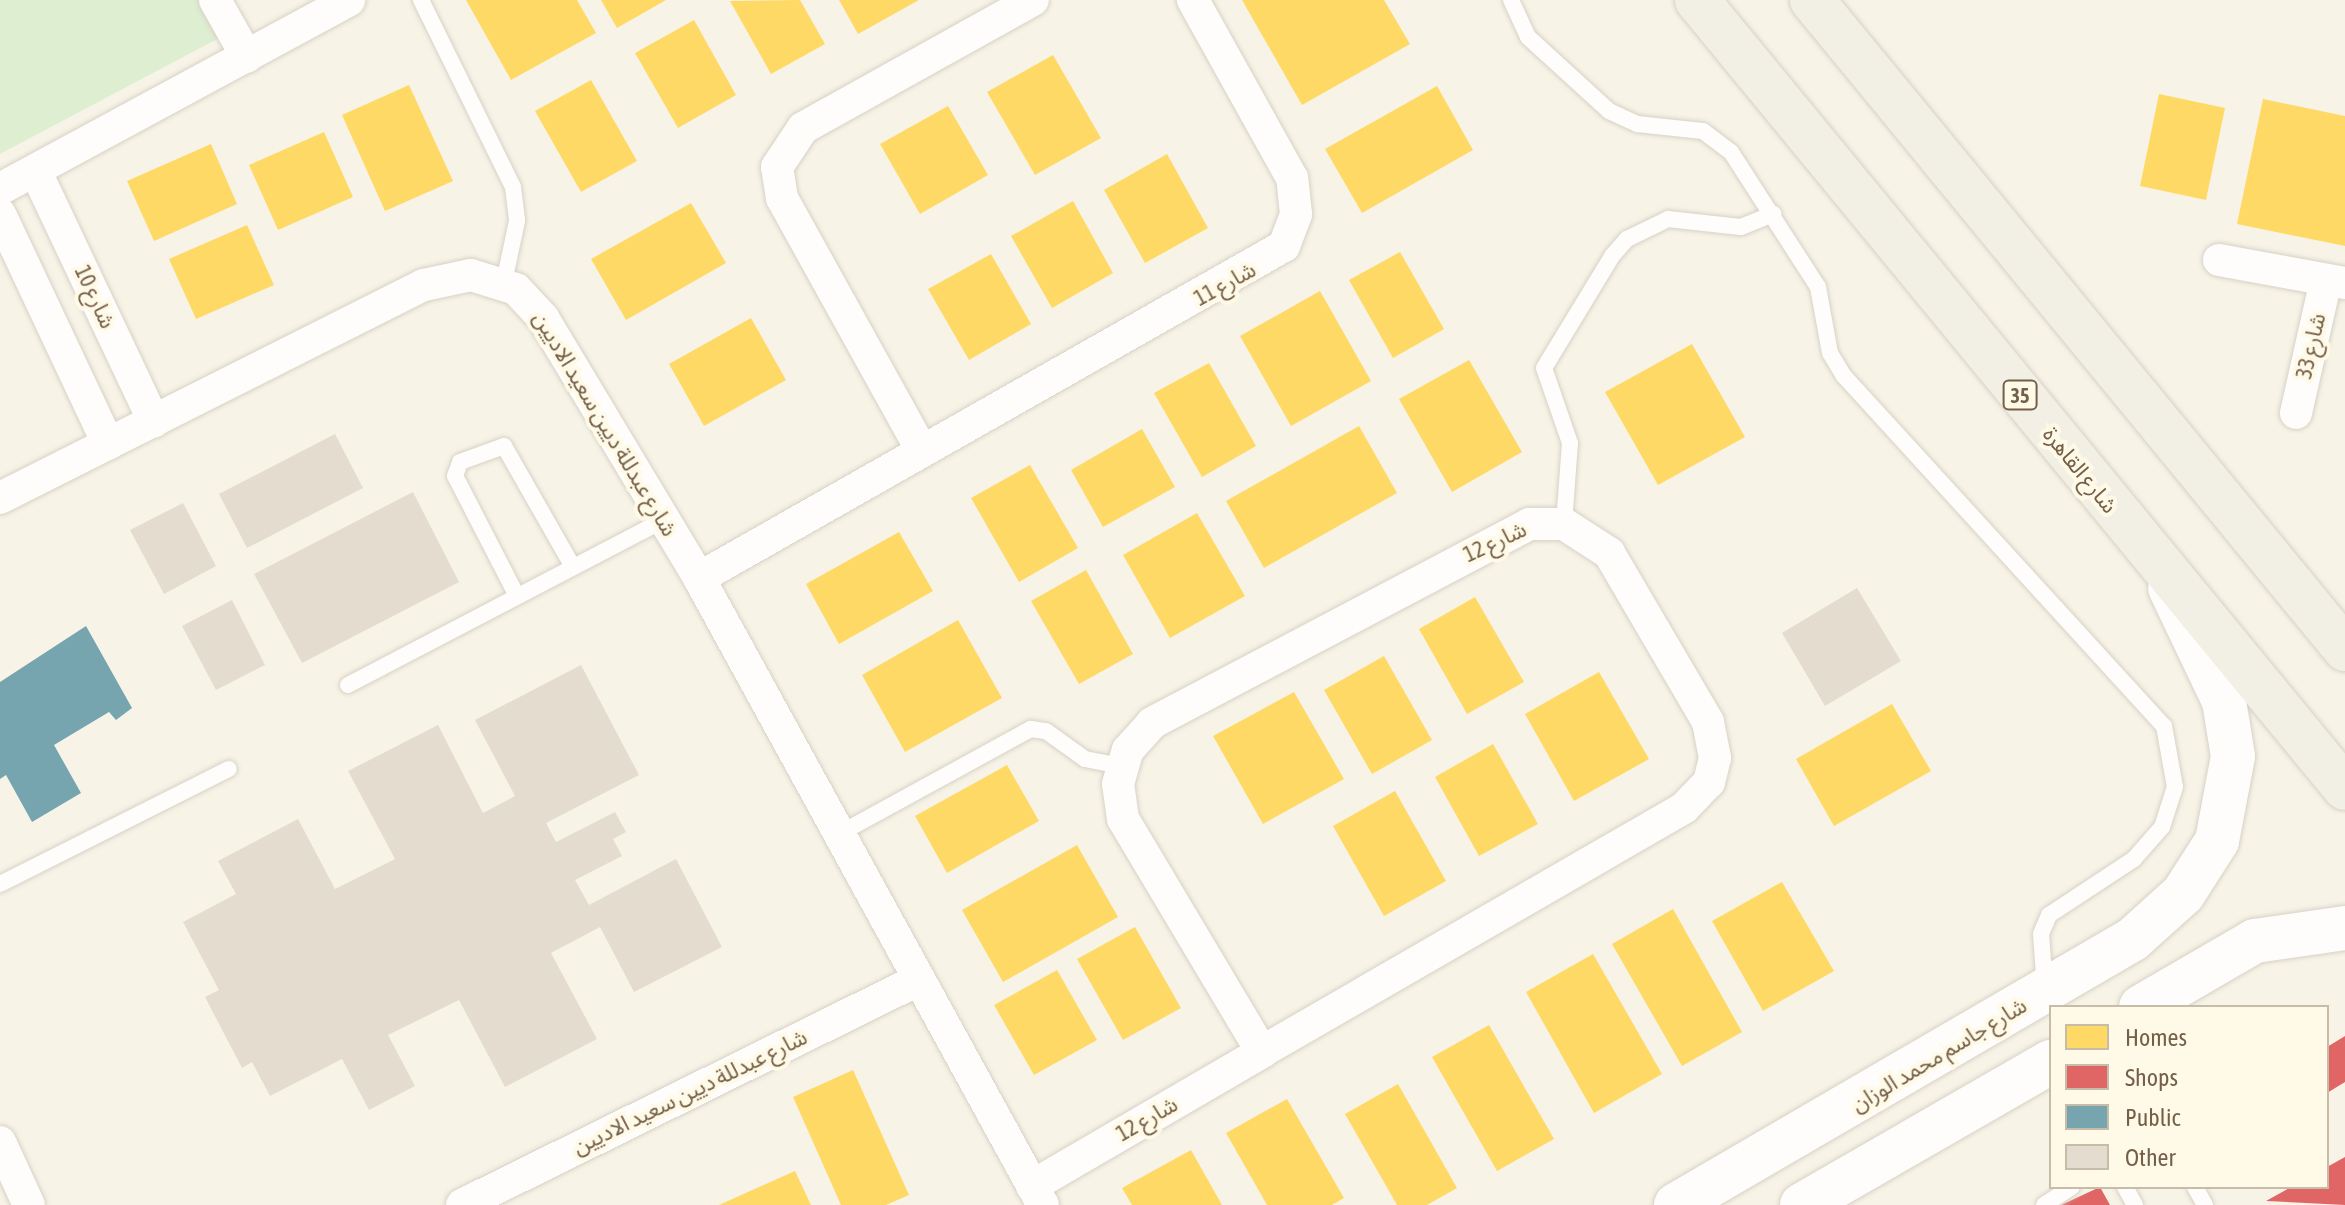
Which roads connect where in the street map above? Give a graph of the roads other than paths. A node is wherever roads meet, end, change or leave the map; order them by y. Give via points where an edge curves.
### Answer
1 (215, 0) edge
2 (349, 0) edge
3 (421, 0) edge
4 (1033, 0) edge
5 (1193, 0) edge
6 (1511, 0) edge
7 (1697, 0) edge
8 (1812, 0) edge
9 (1837, 17) edge
10 (247, 57) junction
11 (36, 172) junction
12 (0, 189) edge
13 (0, 214) edge
14 (1773, 214) junction
15 (2219, 260) dead end
16 (2336, 281) edge
17 (504, 282) junction
18 (2296, 413) dead end
19 (154, 422) junction
20 (108, 444) junction
21 (921, 449) junction
22 (0, 498) edge
23 (664, 520) junction
24 (1564, 524) junction
25 (573, 567) junction
26 (2164, 575) junction
27 (699, 578) junction
28 (517, 596) junction
29 (2345, 649) edge
30 (348, 685) dead end
31 (1121, 766) junction
32 (229, 769) dead end
33 (2345, 788) edge
34 (837, 835) junction
35 (0, 884) edge
36 (2345, 928) edge
37 (918, 980) junction
38 (2045, 991) junction
39 (2144, 1005) edge
40 (1262, 1052) junction
41 (1941, 1056) junction
42 (2042, 1075) edge
43 (1971, 1109) junction
44 (0, 1142) edge
45 (2069, 1189) edge
46 (1037, 1196) edge
47 (1807, 1204) edge
48 (29, 1205) edge
49 (462, 1205) edge
50 (1676, 1205) edge
51 (2044, 1205) edge

1 - 10 street
2 - 10 street
3 - 17 lane via 513,187 517,221
4 - 21 street via 803,128 777,167 782,198
5 - 21 street, شارع 11 via 1292,178 1296,214 1284,246
6 - 14 lane via 1528,37 1609,111 1637,124 1714,136
7 - 26 main road, شارع القاهرة / 35
8 - 9 main road
9 - 29 main road
10 - 11 street
11 - 12 street
11 - 19 street, شارع 10
13 - 20 street
14 - 24 lane via 1741,227 1668,219 1646,226 1612,256 1544,368 1570,443
14 - 38 lane via 1818,287 1836,366 2153,707 2172,745 2175,787 2162,827 2134,859 2044,924
15 - 16 street, شارع 33
16 - 18 street, شارع 33
17 - 19 street via 471,275 424,285
17 - 23 street, شارع عبدللة ديين سعيد الاديين via 543,318
19 - 20 street
20 - 22 street
21 - 27 street, شارع 11
23 - 25 lane
23 - 27 street, شارع عبدللة ديين سعيد الاديين
24 - 31 street, شارع 12 via 1511,529 1152,723
24 - 40 street, شارع 12 via 1609,553 1708,722 1715,758 1709,782 1684,808
25 - 28 lane
25 - 28 lane via 504,446 460,462 455,476
26 - 33 main road, شارع القاهرة / 35
26 - 38 street, شارع جاسم محمد الوزان via 2224,701 2233,756 2227,811 2202,869 2160,919
27 - 34 street, شارع عبدللة ديين سعيد الاديين
28 - 30 lane
31 - 34 lane via 1085,759 1046,731 1031,729
31 - 40 street via 1123,819
32 - 35 lane
34 - 37 street, شارع عبدللة ديين سعيد الاديين
36 - 39 street via 2255,941
37 - 46 street, شارع عبدللة ديين سعيد الاديين
37 - 49 street, شارع عبدللة ديين سعيد الاديين
38 - 41 street, شارع جاسم محمد الوزان
40 - 46 street, شارع 12
41 - 43 street via 1968,1075
41 - 50 street, شارع جاسم محمد الوزان
42 - 43 street
43 - 47 street
44 - 48 street
45 - 51 lane

